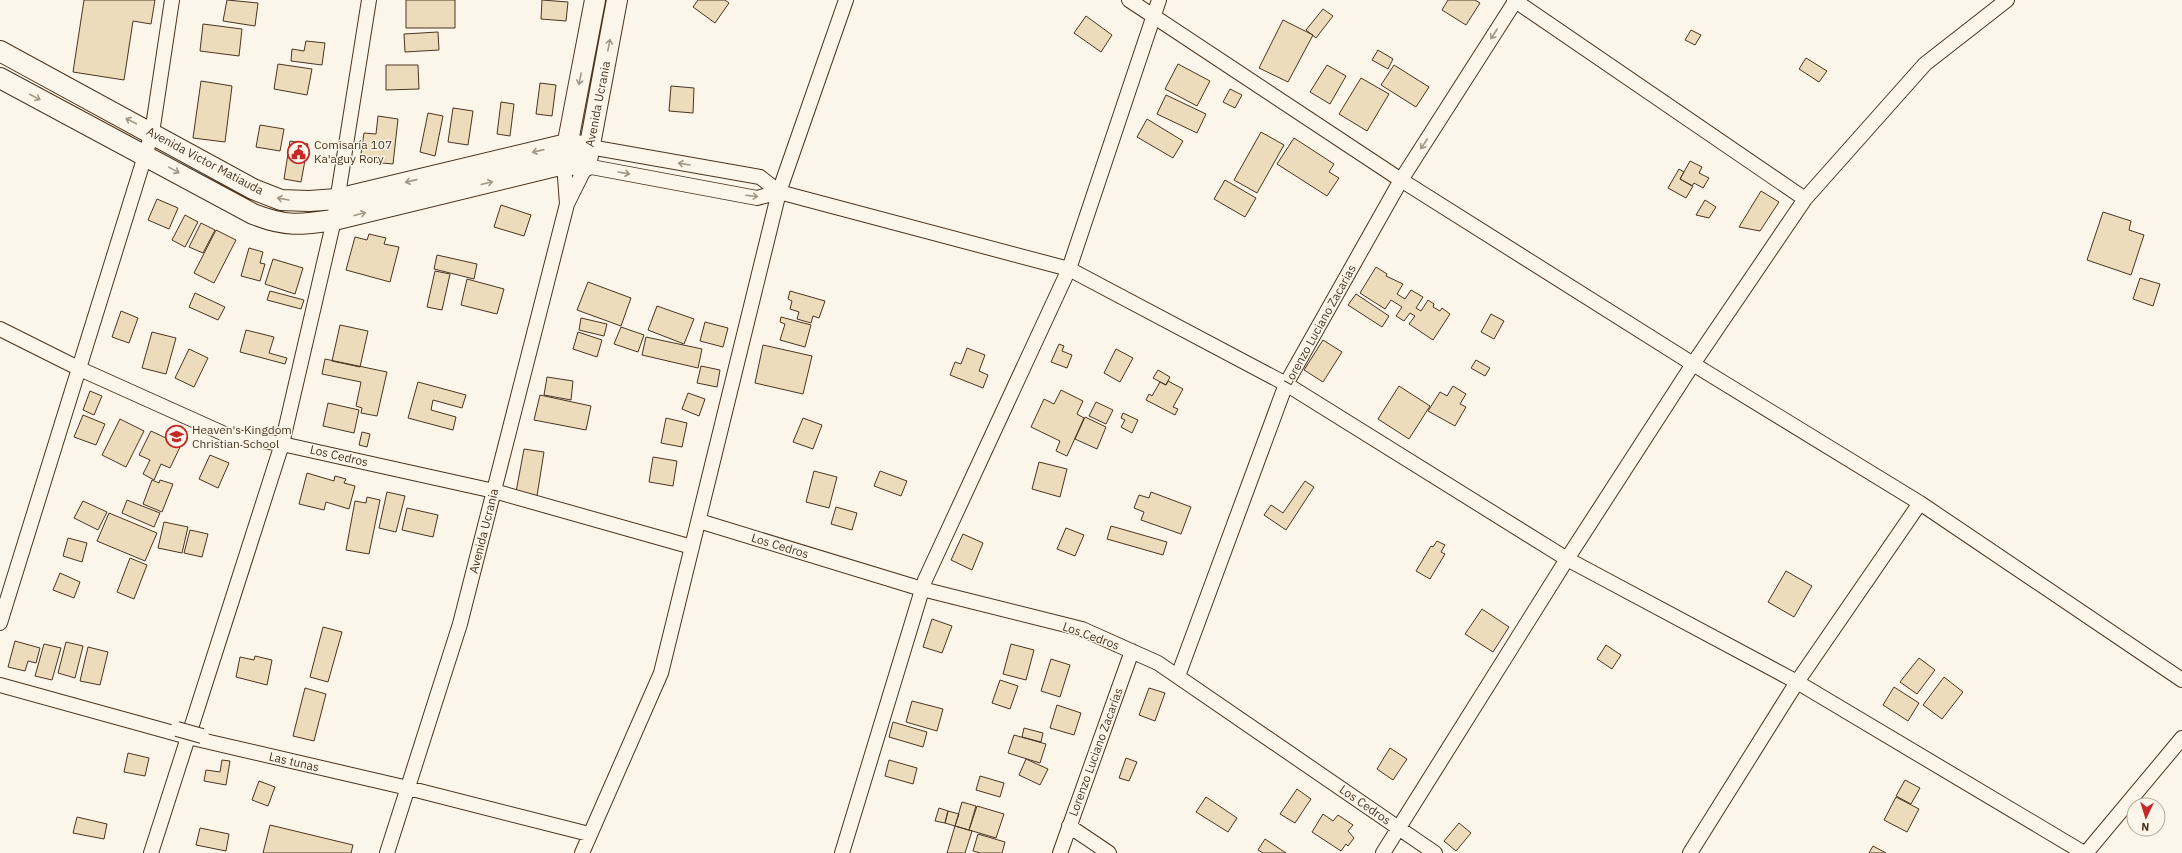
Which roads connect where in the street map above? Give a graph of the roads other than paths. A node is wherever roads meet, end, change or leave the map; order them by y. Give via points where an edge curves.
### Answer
1 (172, 0) edge
2 (369, 0) edge
3 (595, 0) edge
4 (617, 0) edge
5 (846, 0) edge
6 (1128, 0) edge
7 (1159, 0) edge
8 (1515, 0) edge
9 (2007, 0) edge
10 (1153, 16) junction
11 (0, 51) edge
12 (0, 78) edge
13 (152, 133) junction
14 (567, 144) junction
15 (145, 155) junction
16 (588, 157) junction
17 (564, 164) junction
18 (1401, 180) junction
19 (779, 192) junction
20 (337, 199) junction
21 (1805, 199) junction
22 (567, 204) junction
23 (334, 220) junction
24 (1069, 268) junction
25 (0, 329) edge
26 (1693, 364) junction
27 (80, 369) junction
28 (1286, 384) junction
29 (282, 444) junction
30 (494, 491) junction
31 (1920, 503) junction
32 (699, 521) junction
33 (692, 547) junction
34 (1567, 559) junction
35 (922, 589) junction
36 (0, 623) edge
37 (1132, 651) junction
38 (1178, 676) junction
39 (2182, 680) edge
40 (1797, 682) junction
41 (0, 685) edge
42 (182, 733) junction
43 (202, 736) dead end
44 (2182, 738) edge
45 (408, 788) junction
46 (1069, 826) junction
47 (1398, 828) junction
48 (589, 834) junction
49 (151, 853) edge
50 (387, 853) edge
51 (582, 853) edge
52 (842, 853) edge
53 (1060, 853) edge
54 (1109, 853) edge
55 (1383, 853) edge
56 (1435, 853) edge
57 (1690, 853) edge
58 (2085, 853) edge

1 - 13 street
2 - 20 street
3 -> 14 main road, Avenida Ucrania
16 -> 4 main road, Avenida Ucrania
5 - 19 street
6 - 10 street
7 - 10 street
8 -> 18 street, Lorenzo Luciano Zacarias
8 - 21 street
9 - 21 street via 1925,64
10 - 18 street
10 - 24 street
13 -> 11 main road, Avenida Victor Matiauda
12 -> 15 main road, Avenida Victor Matiauda
13 - 15 street
20 -> 13 main road, Avenida Victor Matiauda via 281,200 253,189
14 - 16 main road, Avenida Victor Matiauda
14 - 17 main road, Avenida Ucrania
14 -> 20 main road, Avenida Victor Matiauda
15 -> 23 main road, Avenida Victor Matiauda via 253,214 272,221 295,225
15 - 27 street
16 - 17 main road, Avenida Victor Matiauda
16 -> 19 street via 757,198
19 -> 16 street via 760,177
16 - 22 street, Avenida Ucrania
17 - 22 street, Avenida Ucrania
23 -> 17 main road, Avenida Victor Matiauda
18 - 26 street
18 - 28 street, Lorenzo Luciano Zacarias
19 - 24 street
19 - 32 street
20 - 23 street
21 - 26 street
22 - 30 street, Avenida Ucrania
23 - 29 street
24 - 28 street
24 - 35 street
25 - 27 street, Los Cedros
26 - 31 street
26 - 34 street
27 - 29 street, Los Cedros via 229,436
27 - 36 street
28 - 34 street
28 - 38 street, Lorenzo Luciano Zacarias
29 - 30 street, Los Cedros
29 - 42 street
30 - 33 street, Los Cedros
30 - 45 street, Avenida Ucrania via 460,624
31 - 39 street
31 - 40 street
32 - 33 street
32 - 35 street, Los Cedros
33 - 48 street via 661,673
34 - 40 street
34 - 47 street
35 - 37 street, Los Cedros via 1082,629
35 - 52 street
37 - 38 street, Los Cedros
37 - 46 street, Lorenzo Luciano Zacarías
38 - 47 street, Los Cedros
40 - 57 street
40 - 58 street
41 - 42 street, Las tunas
42 - 43 street, bridge
42 - 45 street, Las tunas
42 - 49 street
44 - 58 street
45 - 48 street, Las tunas
45 - 50 street, Avenida Ucrania
46 - 53 street, Lorenzo Luciano Zacarías
46 - 54 street
47 - 55 street
47 - 56 street, Los Cedros
48 - 51 street

